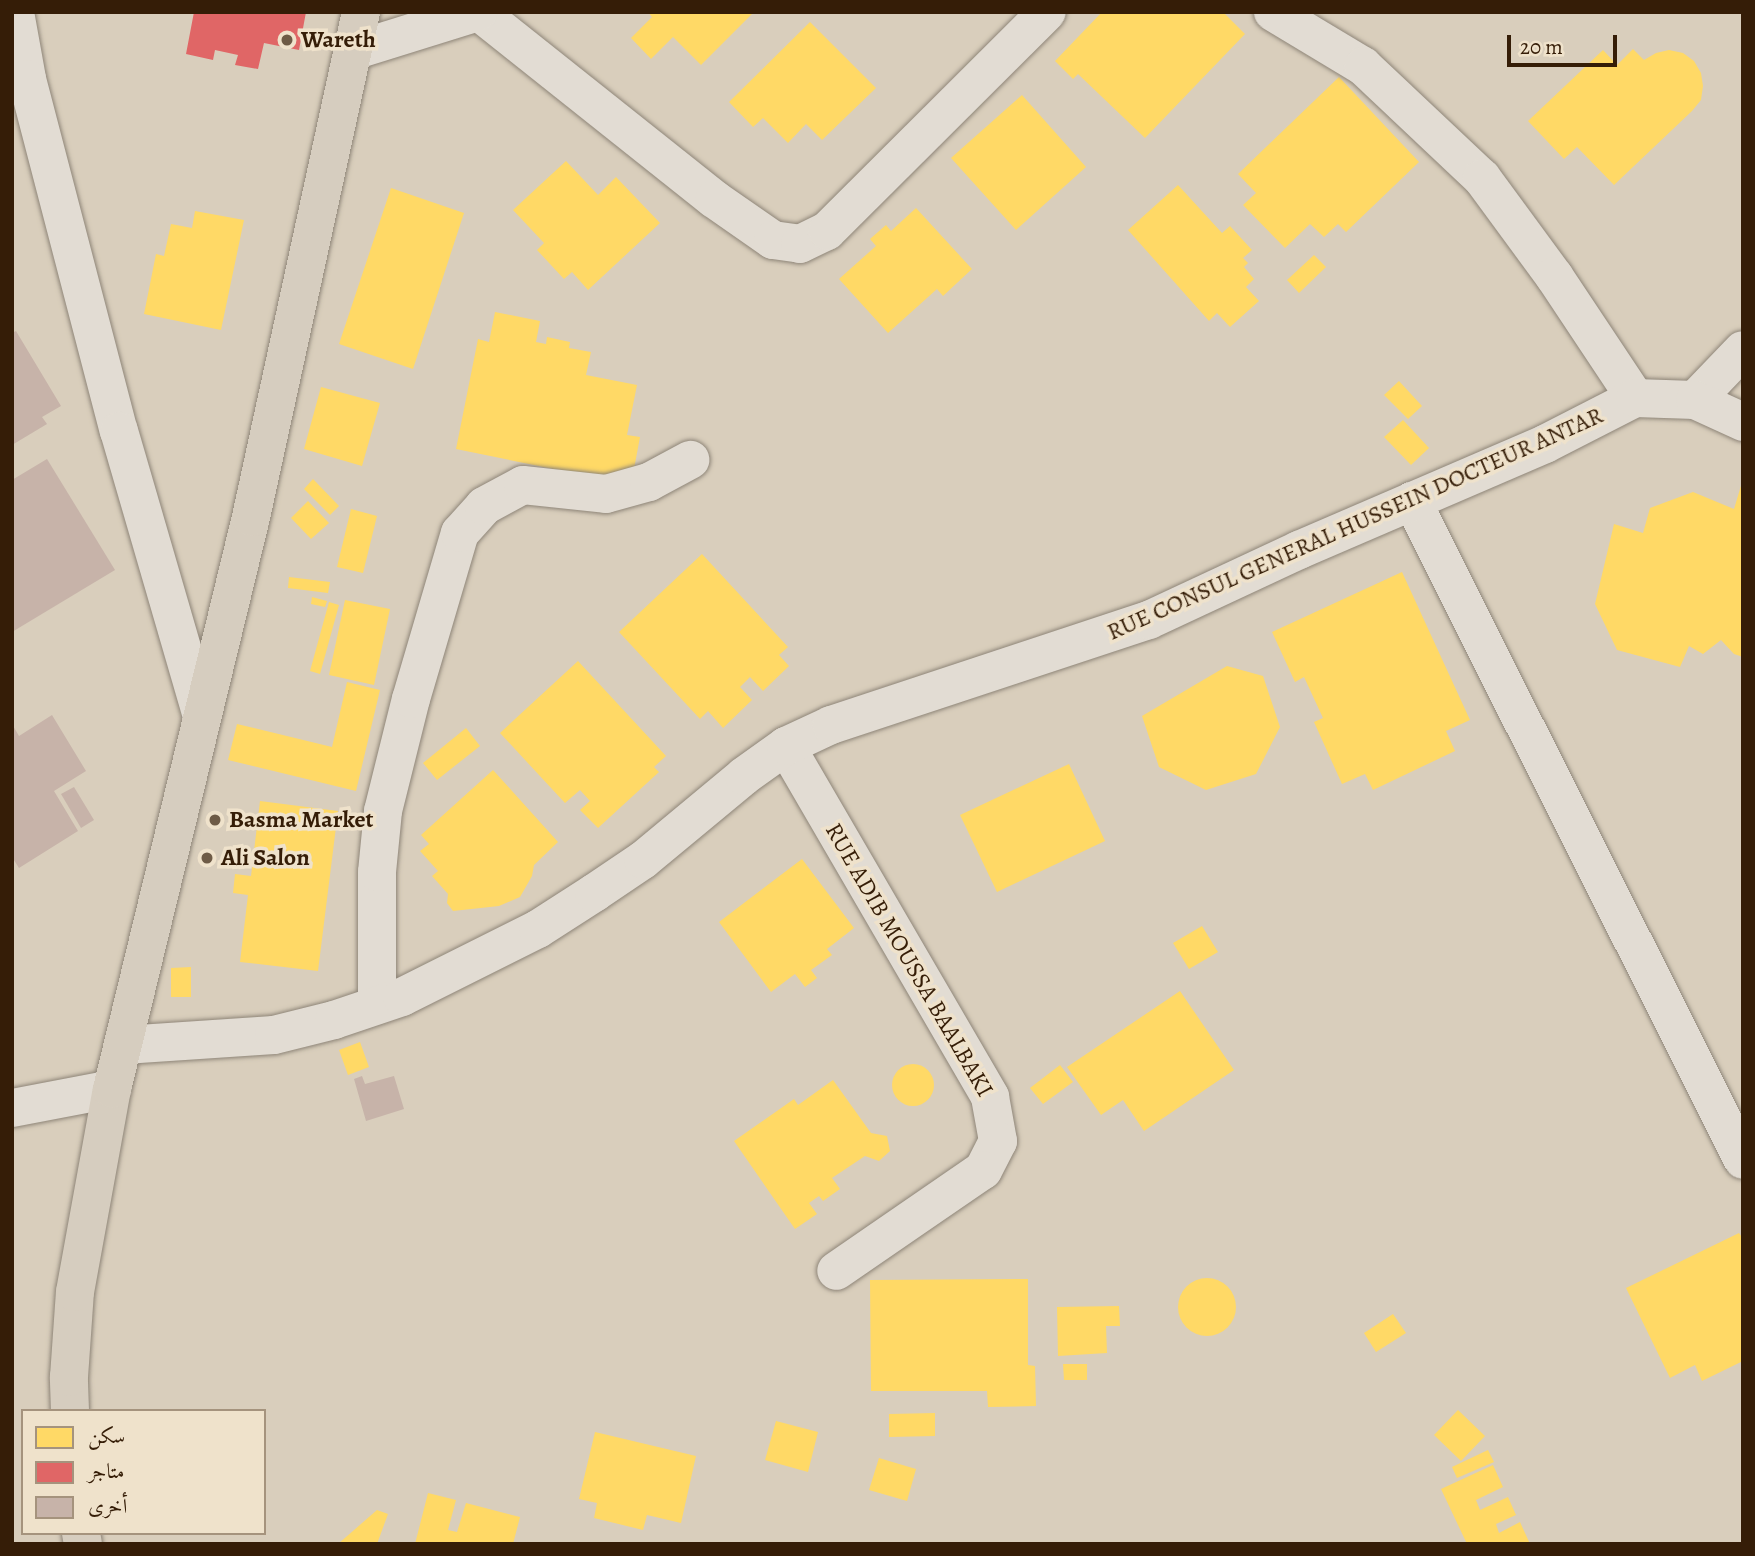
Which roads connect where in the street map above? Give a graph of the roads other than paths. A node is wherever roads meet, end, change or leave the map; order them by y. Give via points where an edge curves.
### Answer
1 (15, 12) edge
2 (360, 12) edge
3 (479, 12) edge
4 (1047, 12) edge
5 (1273, 12) edge
6 (353, 51) junction
7 (1743, 350) edge
8 (1635, 398) junction
9 (1695, 400) junction
10 (1743, 422) edge
11 (691, 460) dead end
12 (1412, 501) junction
13 (201, 713) junction
14 (786, 746) junction
15 (377, 1005) junction
16 (124, 1045) junction
17 (112, 1088) junction
18 (12, 1108) edge
19 (1743, 1160) edge
20 (836, 1270) dead end
21 (70, 1409) edge

1 - 13 street via 27,79 109,391
2 - 6 main road
3 - 4 street via 714,199 773,240 800,244 827,231
3 - 6 street
5 - 8 street via 1363,66 1482,178
6 - 13 main road via 254,504
7 - 9 street
8 - 9 street
8 - 12 street, RUE CONSUL GENERAL HUSSEIN DOCTEUR ANTAR via 1545,444
9 - 10 street
11 - 15 street via 649,482 606,494 523,485 484,506 460,533 383,811 377,872
12 - 14 street, RUE CONSUL GENERAL HUSSEIN DOCTEUR ANTAR via 1149,620 831,725
12 - 19 street
13 - 16 main road
14 - 15 street, RUE CONSUL GENERAL HUSSEIN DOCTEUR ANTAR via 643,860 538,929
14 - 20 street, RUE ADIB MOUSSA BAALBAKI via 990,1097 998,1141 984,1170
15 - 16 street, RUE CONSUL GENERAL HUSSEIN DOCTEUR ANTAR via 274,1035
16 - 17 main road
17 - 18 street
17 - 21 main road via 75,1292

